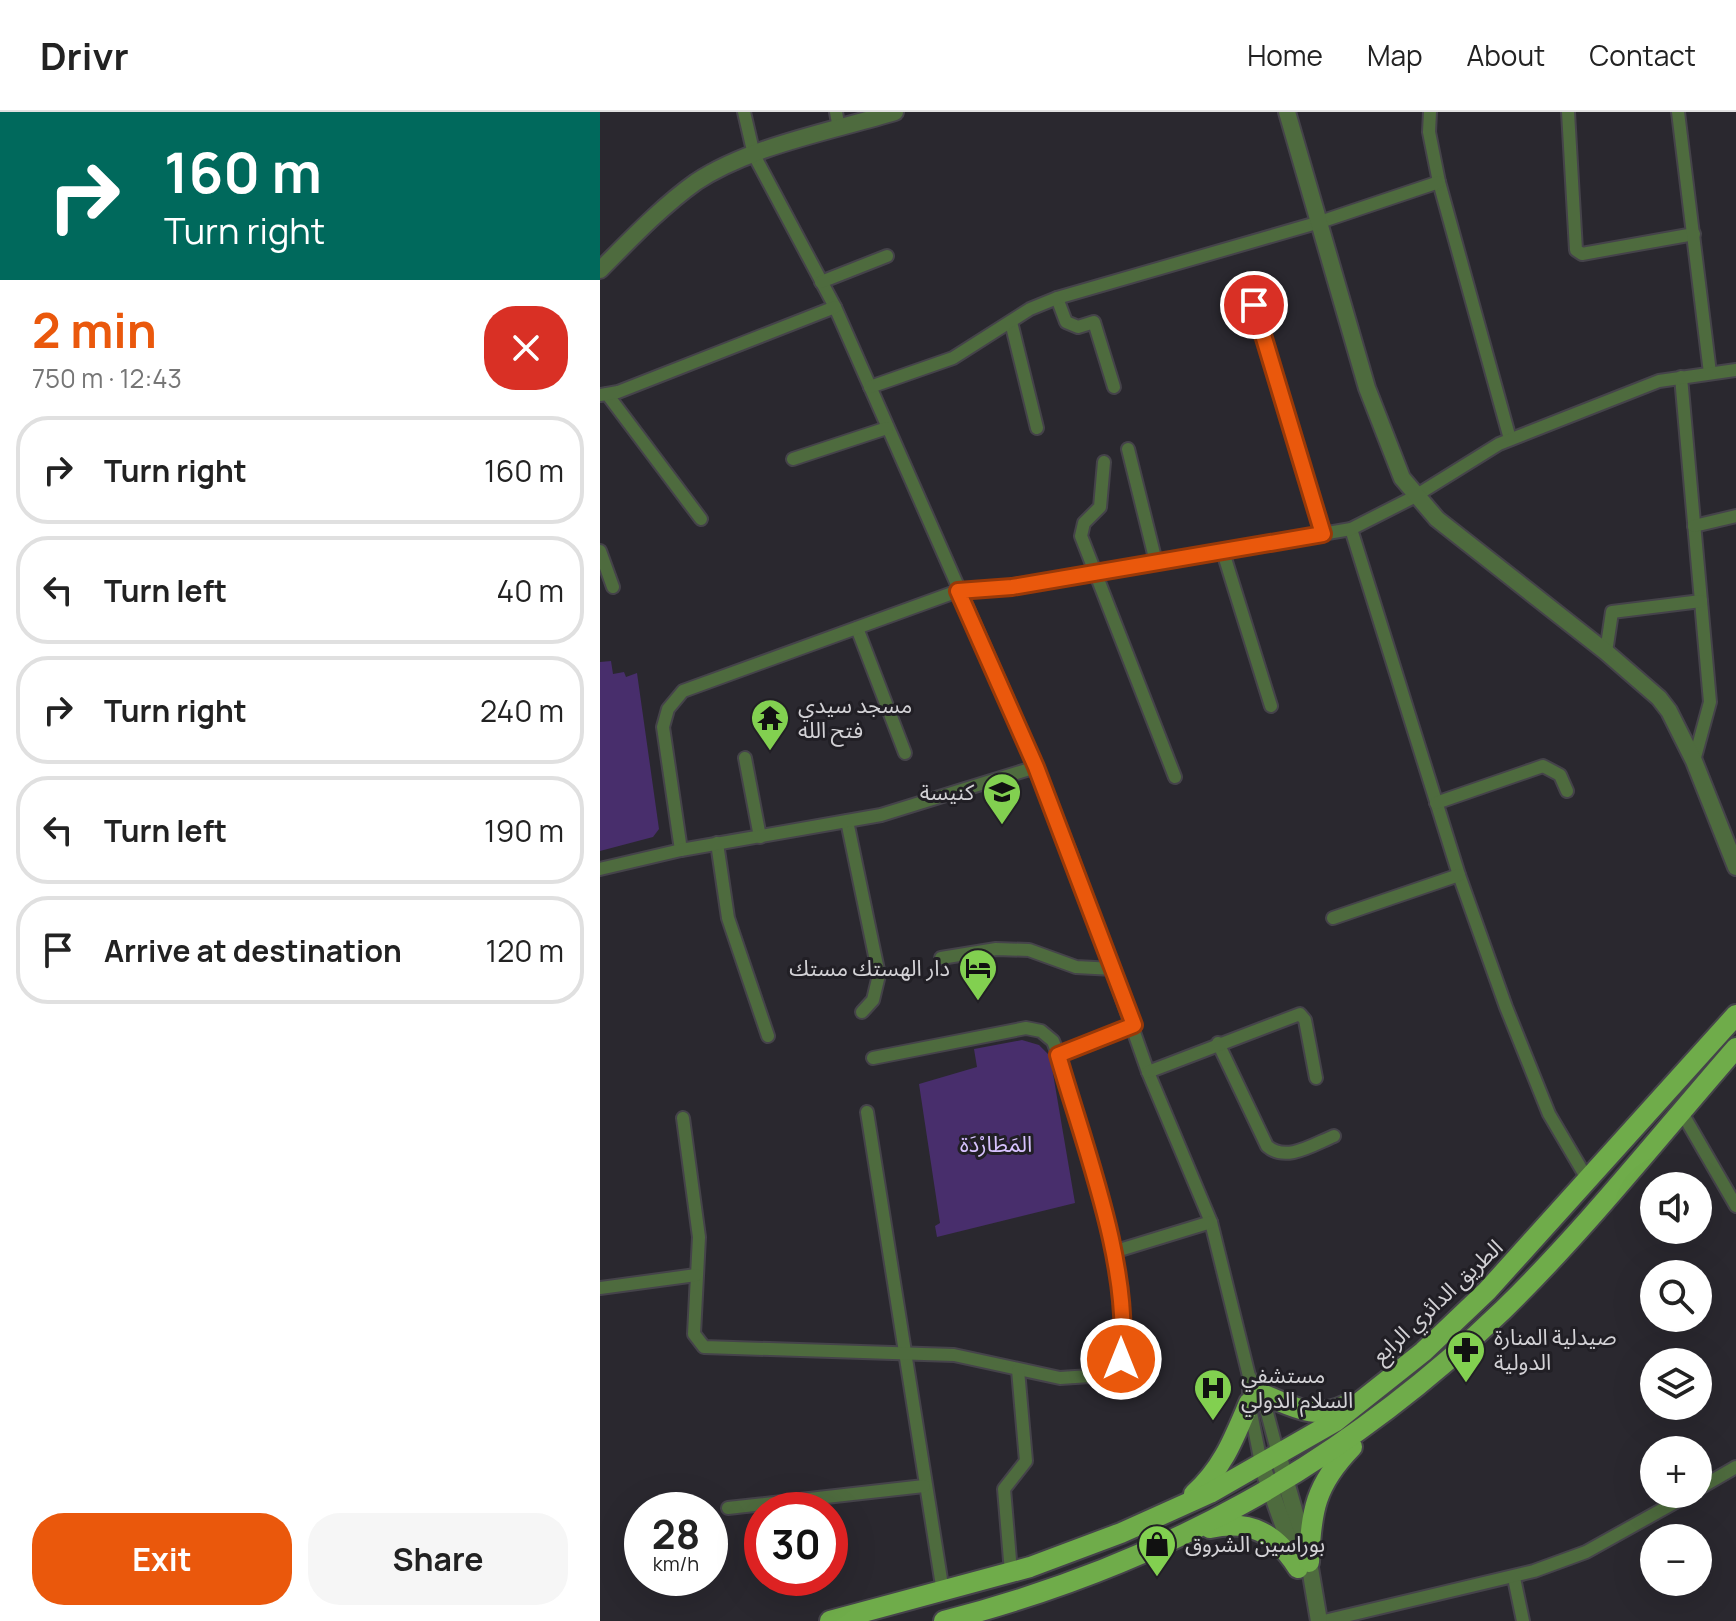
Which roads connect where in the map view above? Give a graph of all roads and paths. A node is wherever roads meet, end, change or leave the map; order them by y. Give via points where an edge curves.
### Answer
1 (744, 112) edge
2 (895, 112) edge
3 (1287, 112) edge
4 (1430, 112) edge
5 (1568, 112) edge
6 (1678, 112) edge
7 (838, 120) edge
8 (754, 155) junction
9 (1439, 182) junction
10 (1320, 222) junction
11 (1694, 234) junction
12 (887, 256) dead end
13 (600, 270) edge
14 (821, 282) junction
15 (1057, 298) junction
16 (1254, 305) dead end
17 (835, 307) junction
18 (1011, 322) junction
19 (1736, 370) edge
20 (1710, 373) junction
21 (1681, 377) junction
22 (870, 387) junction
23 (1114, 387) dead end
24 (603, 395) edge
25 (887, 428) junction
26 (1037, 428) dead end
27 (1510, 439) junction
28 (1128, 449) dead end
29 (793, 459) dead end
30 (1104, 462) dead end
31 (1414, 496) junction
32 (1736, 516) edge
33 (701, 519) dead end
34 (1694, 526) junction
35 (1351, 529) junction
36 (1323, 534) junction
37 (600, 551) edge
38 (1223, 552) junction
39 (1156, 562) junction
40 (1096, 572) junction
41 (613, 587) dead end
42 (958, 591) junction
43 (1701, 601) junction
44 (857, 628) junction
45 (1606, 652) junction
46 (1271, 706) dead end
47 (905, 753) dead end
48 (745, 758) dead end
49 (1694, 761) junction
50 (1036, 767) junction
51 (1175, 777) dead end
52 (1567, 791) dead end
53 (1436, 803) junction
54 (847, 821) junction
55 (1721, 829) junction
56 (760, 837) junction
57 (717, 843) junction
58 (1736, 849) edge
59 (681, 850) junction
60 (1736, 867) edge
61 (600, 869) edge
62 (1459, 875) junction
63 (1333, 918) dead end
64 (941, 958) dead end
65 (1114, 969) junction
66 (862, 1012) dead end
67 (1735, 1016) edge
68 (1134, 1025) junction
69 (768, 1036) dead end
70 (1218, 1043) junction
71 (1736, 1048) edge
72 (1058, 1055) junction
73 (873, 1058) dead end
74 (1148, 1072) junction
75 (1316, 1078) dead end
76 (1681, 1111) junction
77 (867, 1112) dead end
78 (683, 1118) dead end
79 (1334, 1136) dead end
80 (1589, 1182) junction
81 (1736, 1206) edge
82 (1211, 1222) junction
83 (1113, 1252) junction
84 (696, 1275) junction
85 (600, 1288) edge
86 (903, 1352) junction
87 (1018, 1370) junction
88 (1369, 1396) junction
89 (1255, 1399) junction
90 (1383, 1414) junction
91 (1270, 1458) junction
92 (1736, 1467) edge
93 (1712, 1481) edge
94 (924, 1486) junction
95 (1278, 1486) junction
96 (728, 1508) dead end
97 (1665, 1508) edge
98 (1169, 1514) junction
99 (1190, 1532) junction
100 (1304, 1565) junction
101 (1011, 1572) junction
102 (1514, 1578) junction
103 (943, 1592) junction
104 (830, 1621) edge
105 (944, 1621) edge
106 (1322, 1621) edge
107 (1523, 1621) edge

1 - 8 street
2 - 7 street
3 - 10 street
4 - 9 street
5 - 11 street via 1576,250 1582,254
6 - 11 street
7 - 8 street
8 - 13 street via 697,182
8 - 14 street
9 - 10 street
9 - 27 street
10 - 15 street
10 - 31 street via 1380,427
11 - 20 street
12 - 14 street
14 - 17 street
15 - 18 street
15 - 23 street via 1066,322 1078,327 1094,322
16 - 36 street
17 - 22 street
17 - 24 street
18 - 22 street via 953,358
18 - 26 street
19 - 20 street
20 - 21 street
21 - 27 street
21 - 34 street
22 - 25 street
24 - 33 street
25 - 29 street
25 - 42 street
27 - 31 street
28 - 39 street
30 - 40 street via 1100,507 1084,523 1081,536
31 - 35 street
31 - 45 street via 1469,546
32 - 34 street
34 - 43 street
35 - 36 street
35 - 53 street
36 - 38 street
37 - 41 street
38 - 39 street
38 - 46 street
39 - 40 street
40 - 42 street
40 - 51 street
42 - 44 street
42 - 50 street
43 - 45 street via 1612,612
43 - 49 street via 1710,702
44 - 47 street
44 - 59 street via 683,691 673,701 663,727
45 - 49 street via 1664,705
48 - 56 street
49 - 55 street
50 - 54 street
50 - 65 street
52 - 53 street via 1560,775 1543,766
53 - 62 street
54 - 56 street
54 - 66 street via 879,975 873,1000
55 - 58 street
55 - 60 street
56 - 57 street
57 - 59 street
57 - 69 street via 728,918
59 - 61 street
62 - 63 street
62 - 80 street via 1544,1103
64 - 65 street via 1029,950 1076,967
65 - 68 street
67 - 80 main road, الطريق الدائري الرابع
68 - 72 street
68 - 74 street
70 - 74 street
70 - 75 street via 1300,1014
70 - 79 street via 1273,1151 1289,1154
71 - 76 main road
72 - 73 street via 1053,1041 1026,1028
72 - 83 street
74 - 82 street
76 - 81 street
76 - 90 main road via 1505,1308
77 - 86 street
78 - 84 street via 699,1237
80 - 88 main road, الطريق الدائري الرابع via 1470,1308
82 - 83 street
82 - 89 street
83 - 87 street via 1123,1340 1116,1368 1094,1379
84 - 85 street
84 - 86 street via 694,1334 704,1347
86 - 87 street via 954,1355
86 - 94 street
87 - 101 street via 1026,1461 1004,1489
88 - 89 main road via 1317,1414
88 - 91 main road, الطريق الدائري الرابع
89 - 91 street
89 - 91 street
89 - 98 main road via 1218,1469
90 - 95 main road
90 - 100 main road via 1324,1482 1310,1521
91 - 95 street
91 - 98 main road, الطريق الدائري الرابع
92 - 93 street
94 - 96 street
94 - 103 street
95 - 99 main road
95 - 100 street
97 - 102 street via 1586,1552
98 - 101 main road, الطريق الدائري الرابع
99 - 100 main road via 1248,1525 1272,1536
99 - 105 main road via 1098,1573
100 - 106 street
101 - 103 main road, الطريق الدائري الرابع
102 - 106 street
102 - 107 street
103 - 104 main road, الطريق الدائري الرابع

